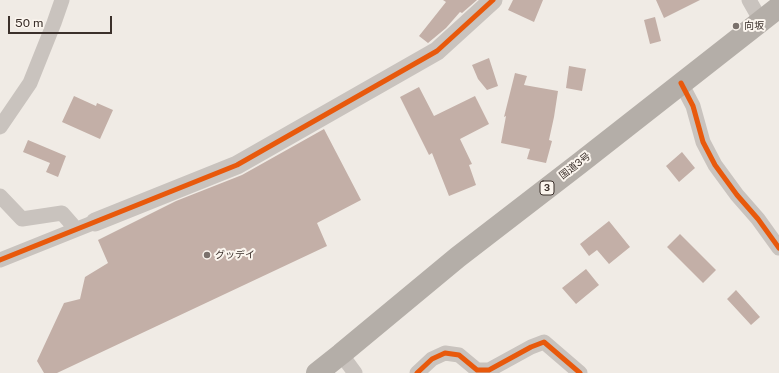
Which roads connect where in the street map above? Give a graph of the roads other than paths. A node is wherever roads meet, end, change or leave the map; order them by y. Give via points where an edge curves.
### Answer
1 (62, 0) edge
2 (493, 0) edge
3 (749, 0) edge
4 (779, 6) edge
5 (761, 21) junction
6 (682, 82) junction
7 (0, 127) edge
8 (0, 196) edge
9 (95, 222) joint
10 (76, 229) junction
11 (779, 248) edge
12 (0, 260) edge
13 (341, 354) junction
14 (317, 373) edge
15 (355, 373) edge
16 (417, 373) edge
17 (580, 373) edge

1 - 7 street via 30,83
2 - 9 street via 437,51 237,165
3 - 5 street
4 - 5 highway, 国道3号 / 3
5 - 6 highway, 国道3号 / 3
6 - 11 street via 703,142 715,165
6 - 13 highway, 国道3号 / 3 via 458,257
8 - 10 street via 22,219 62,213
9 - 10 street
10 - 12 street
13 - 14 highway, 国道3号 / 3
13 - 15 street
16 - 17 street via 432,359 445,353 459,356 477,370 489,370 531,346 544,342

